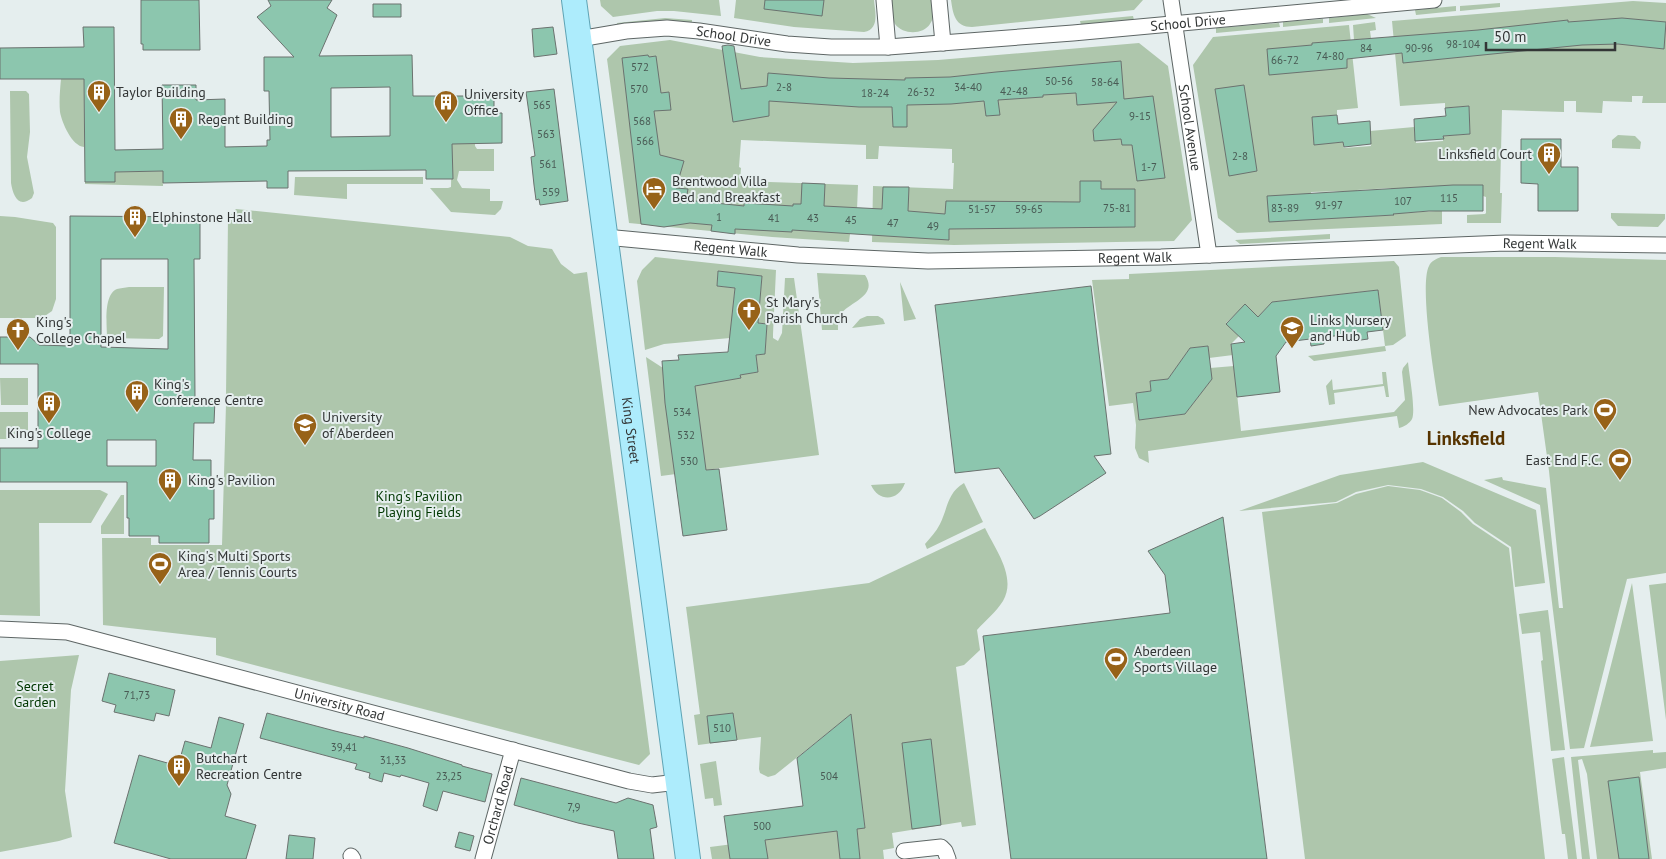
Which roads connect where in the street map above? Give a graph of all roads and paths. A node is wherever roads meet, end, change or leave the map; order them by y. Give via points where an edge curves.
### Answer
1 (574, 0) edge
2 (884, 0) edge
3 (939, 0) edge
4 (1171, 0) edge
5 (1434, 0) edge
6 (1174, 24) junction
7 (579, 39) junction
8 (943, 43) junction
9 (888, 47) junction
10 (605, 237) junction
11 (1666, 245) edge
12 (1210, 255) junction
13 (0, 629) edge
14 (513, 750) junction
15 (678, 782) junction
16 (904, 851) dead end
17 (478, 859) edge
18 (483, 859) edge
19 (688, 859) edge
20 (948, 859) edge

1 - 7 main road, King Street
2 - 9 street
3 - 8 street
4 - 6 street, School Avenue
5 - 6 street, School Drive
6 - 8 street, School Drive
6 - 12 street, School Avenue
7 - 9 street, School Drive via 666,28 787,44
7 - 10 main road, King Street
8 - 9 street, School Drive
10 - 12 street, Regent Walk via 750,252 890,261
10 - 15 main road, King Street
11 - 12 street, Regent Walk via 1506,243
13 - 14 street, University Road via 67,632
14 - 15 street, University Road via 629,781 652,785
14 - 18 street, Orchard Road
15 - 19 main road, King Street
16 - 20 street via 941,848 946,851
17 - 18 street

